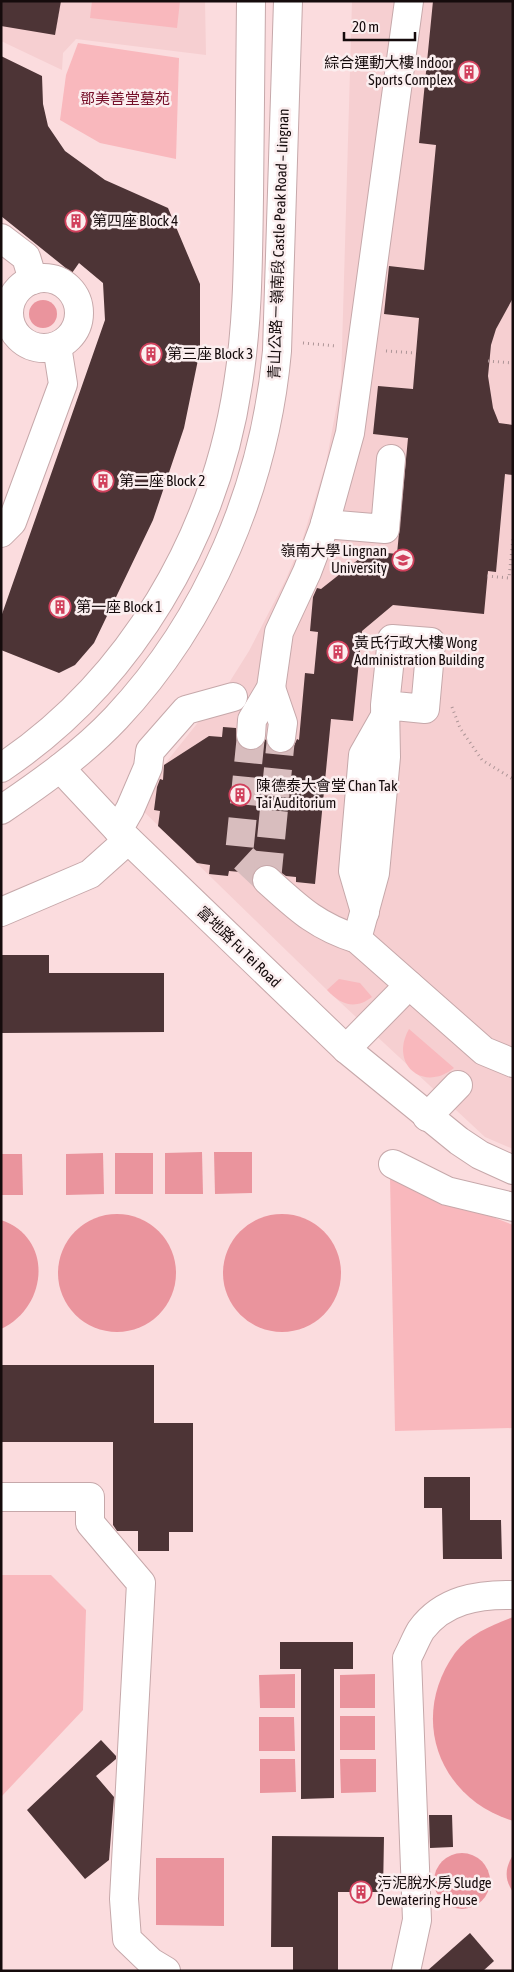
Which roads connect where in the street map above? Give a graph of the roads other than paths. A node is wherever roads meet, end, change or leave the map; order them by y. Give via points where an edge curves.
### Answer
1 (251, 1) edge
2 (288, 1) edge
3 (409, 1) edge
4 (1, 238) edge
5 (33, 280) junction
6 (57, 346) junction
7 (390, 459) dead end
8 (325, 524) junction
9 (1, 533) edge
10 (271, 688) junction
11 (233, 697) dead end
12 (385, 710) dead end
13 (251, 735) tunnel mouth
14 (281, 738) tunnel mouth
15 (1, 768) edge
16 (60, 768) junction
17 (1, 810) edge
18 (123, 835) junction
19 (268, 880) dead end
20 (1, 912) edge
21 (361, 926) junction
22 (409, 985) junction
23 (346, 1049) junction
24 (513, 1063) edge
25 (458, 1085) dead end
26 (427, 1117) junction
27 (393, 1164) dead end
28 (513, 1170) edge
29 (513, 1207) edge
30 (1, 1497) edge
31 (513, 1595) edge
32 (166, 1971) edge
33 (406, 1971) edge

1 - 15 main road, 青山公路－嶺南段 Castle Peak Road – Lingnan via 248,290 238,384 219,470 204,512 164,595 114,667 54,729
2 - 16 main road, 青山公路－嶺南段 Castle Peak Road – Lingnan via 277,351 273,392 256,467 233,533 184,628 137,695
3 - 8 main road via 358,386
4 - 5 main road via 26,257
5 - 6 main road via 57,280 71,291 79,307 75,331
5 - 6 main road via 15,293 10,303 11,326 25,343 46,349
6 - 9 main road via 63,384 12,522
7 - 8 main road via 385,530
8 - 10 main road via 279,632
10 - 13 main road via 252,720
10 - 14 main road via 283,723
11 - 18 main road via 186,710 150,751 148,767
12 - 21 main road via 363,755 353,871
16 - 17 main road, 青山公路－嶺南段 Castle Peak Road – Lingnan
16 - 18 main road, 富地路 Fu Tei Road
18 - 20 main road via 90,874
18 - 23 main road, 富地路 Fu Tei Road
19 - 21 main road via 310,918 340,934
21 - 22 main road
22 - 23 main road
22 - 24 main road via 484,1051
23 - 26 main road, 富地路 Fu Tei Road
25 - 26 main road
26 - 28 main road, 富地路 Fu Tei Road via 480,1155
27 - 29 main road via 437,1187
30 - 32 main road via 90,1497 90,1523 142,1583 124,1899 127,1939 151,1962
31 - 33 main road via 466,1598 442,1610 422,1630 407,1658 417,1920

